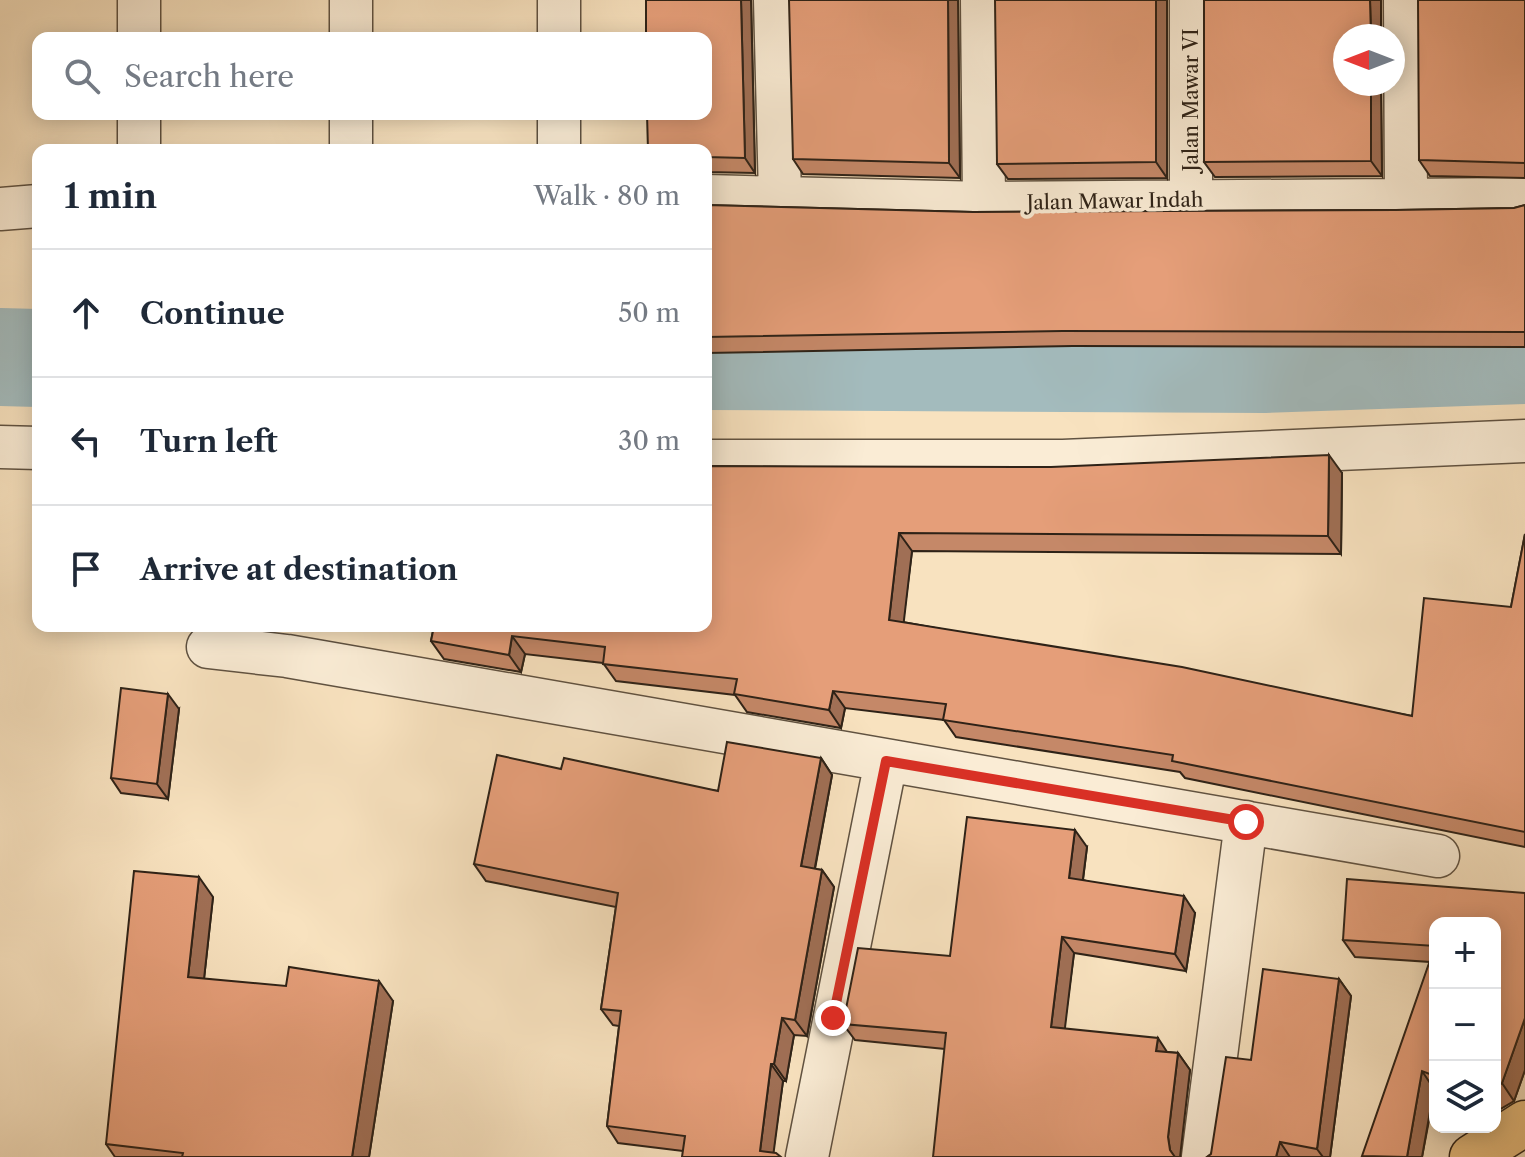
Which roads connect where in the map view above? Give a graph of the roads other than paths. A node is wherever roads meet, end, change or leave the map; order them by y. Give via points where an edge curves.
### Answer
1 (139, 0) edge
2 (351, 0) edge
3 (559, 0) edge
4 (775, 0) edge
5 (982, 0) edge
6 (1191, 0) edge
7 (1405, 0) edge
8 (139, 32) edge
9 (351, 32) edge
10 (559, 32) edge
11 (139, 120) edge
12 (351, 120) edge
13 (559, 120) edge
14 (139, 144) edge
15 (351, 144) edge
16 (559, 144) edge
17 (712, 196) edge
18 (780, 197) junction
19 (1191, 199) junction
20 (1525, 199) edge
21 (1406, 201) junction
22 (984, 203) junction
23 (32, 206) edge
24 (0, 209) edge
25 (1525, 441) edge
26 (0, 447) edge
27 (32, 448) edge
28 (712, 461) edge
29 (208, 647) dead end
30 (886, 761) junction
31 (1246, 822) junction
32 (1438, 856) dead end
33 (1525, 1123) edge
34 (807, 1157) edge
35 (1203, 1157) edge
36 (1472, 1157) edge

1 - 8 street
2 - 9 street
3 - 10 street
4 - 18 street
5 - 22 street
6 - 19 street, Jalan Mawar VI
7 - 21 street
11 - 14 street
12 - 15 street
13 - 16 street
17 - 18 street, Jalan Mawar Indah
18 - 22 street, Jalan Mawar Indah
19 - 21 street, Jalan Mawar Indah
19 - 22 street, Jalan Mawar Indah
20 - 21 street, Jalan Mawar Indah
23 - 24 street
25 - 28 street via 1063,461
26 - 27 street
29 - 30 street via 287,656
30 - 31 street
30 - 34 street
31 - 32 street
31 - 35 street
33 - 36 main road

